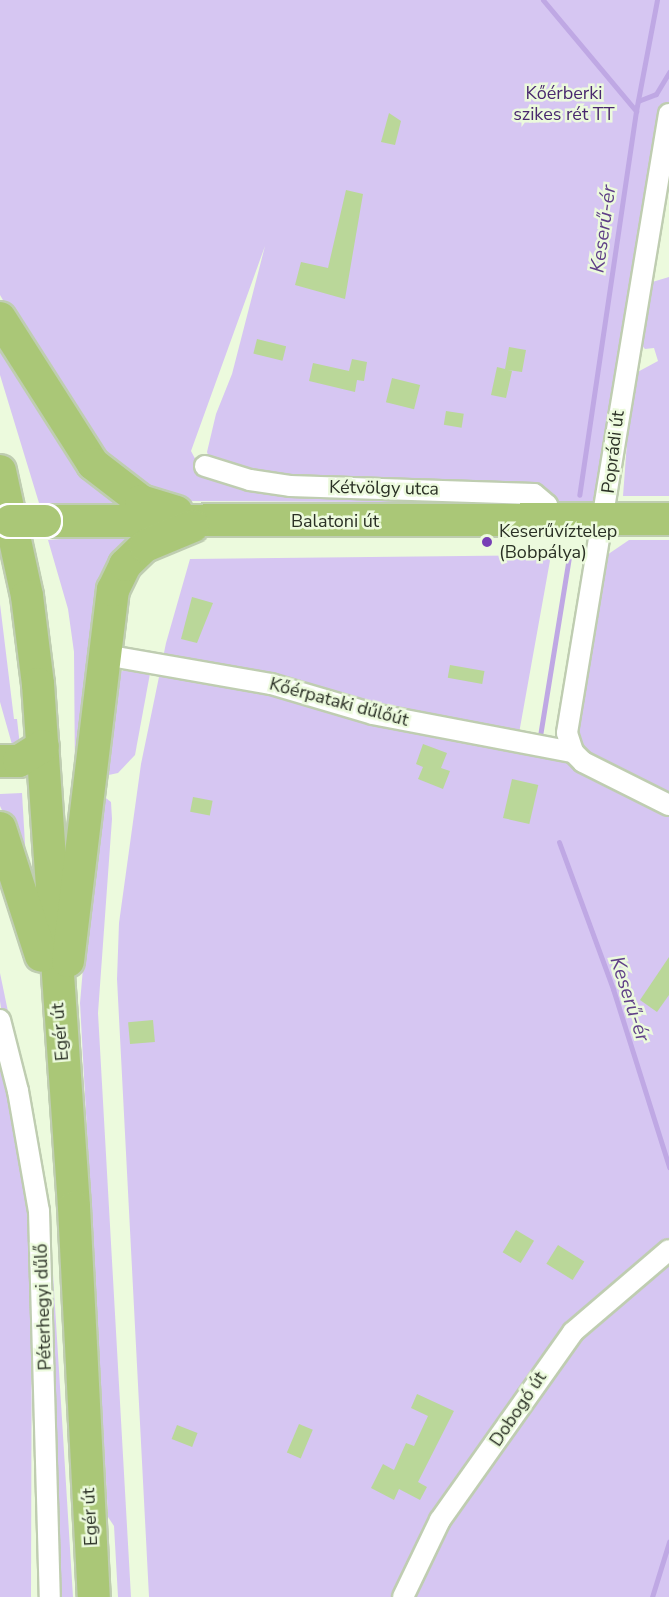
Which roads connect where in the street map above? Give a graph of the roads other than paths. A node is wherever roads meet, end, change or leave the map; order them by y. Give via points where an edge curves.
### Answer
1 (669, 114) edge
2 (0, 318) edge
3 (205, 466) dead end
4 (0, 471) edge
5 (548, 519) junction
6 (604, 519) junction
7 (669, 519) edge
8 (212, 520) junction
9 (0, 521) edge
10 (105, 655) junction
11 (43, 746) junction
12 (573, 752) junction
13 (0, 760) edge
14 (669, 805) edge
15 (0, 828) edge
16 (0, 1020) edge
17 (58, 1021) junction
18 (669, 1250) edge
19 (50, 1597) edge
20 (94, 1597) edge
21 (403, 1597) edge

1 - 6 street, Poprádi út
2 - 8 main road via 93,464 141,501
3 - 5 street, Kétvölgy utca via 250,480 290,486 534,494 547,505
4 - 11 main road, Egér út via 27,596
5 - 6 main road, Balatoni út
5 - 8 main road, Balatoni út
6 - 7 main road, Balatoni út
6 - 12 street, Poprádi út via 569,721
8 - 9 main road, Balatoni út, bridge
8 - 10 main road via 145,546 125,565 113,590
10 - 12 street, Kőérpataki dűlőút via 271,684 373,714
10 - 17 main road
11 - 13 main road via 19,761
11 - 17 main road, Egér út
12 - 14 street via 605,777
15 - 17 main road
16 - 19 street, Péterhegyi dűlő via 18,1091 40,1220
17 - 20 main road, Egér út via 74,1207
18 - 21 street, Dobogó út via 573,1332 440,1520

